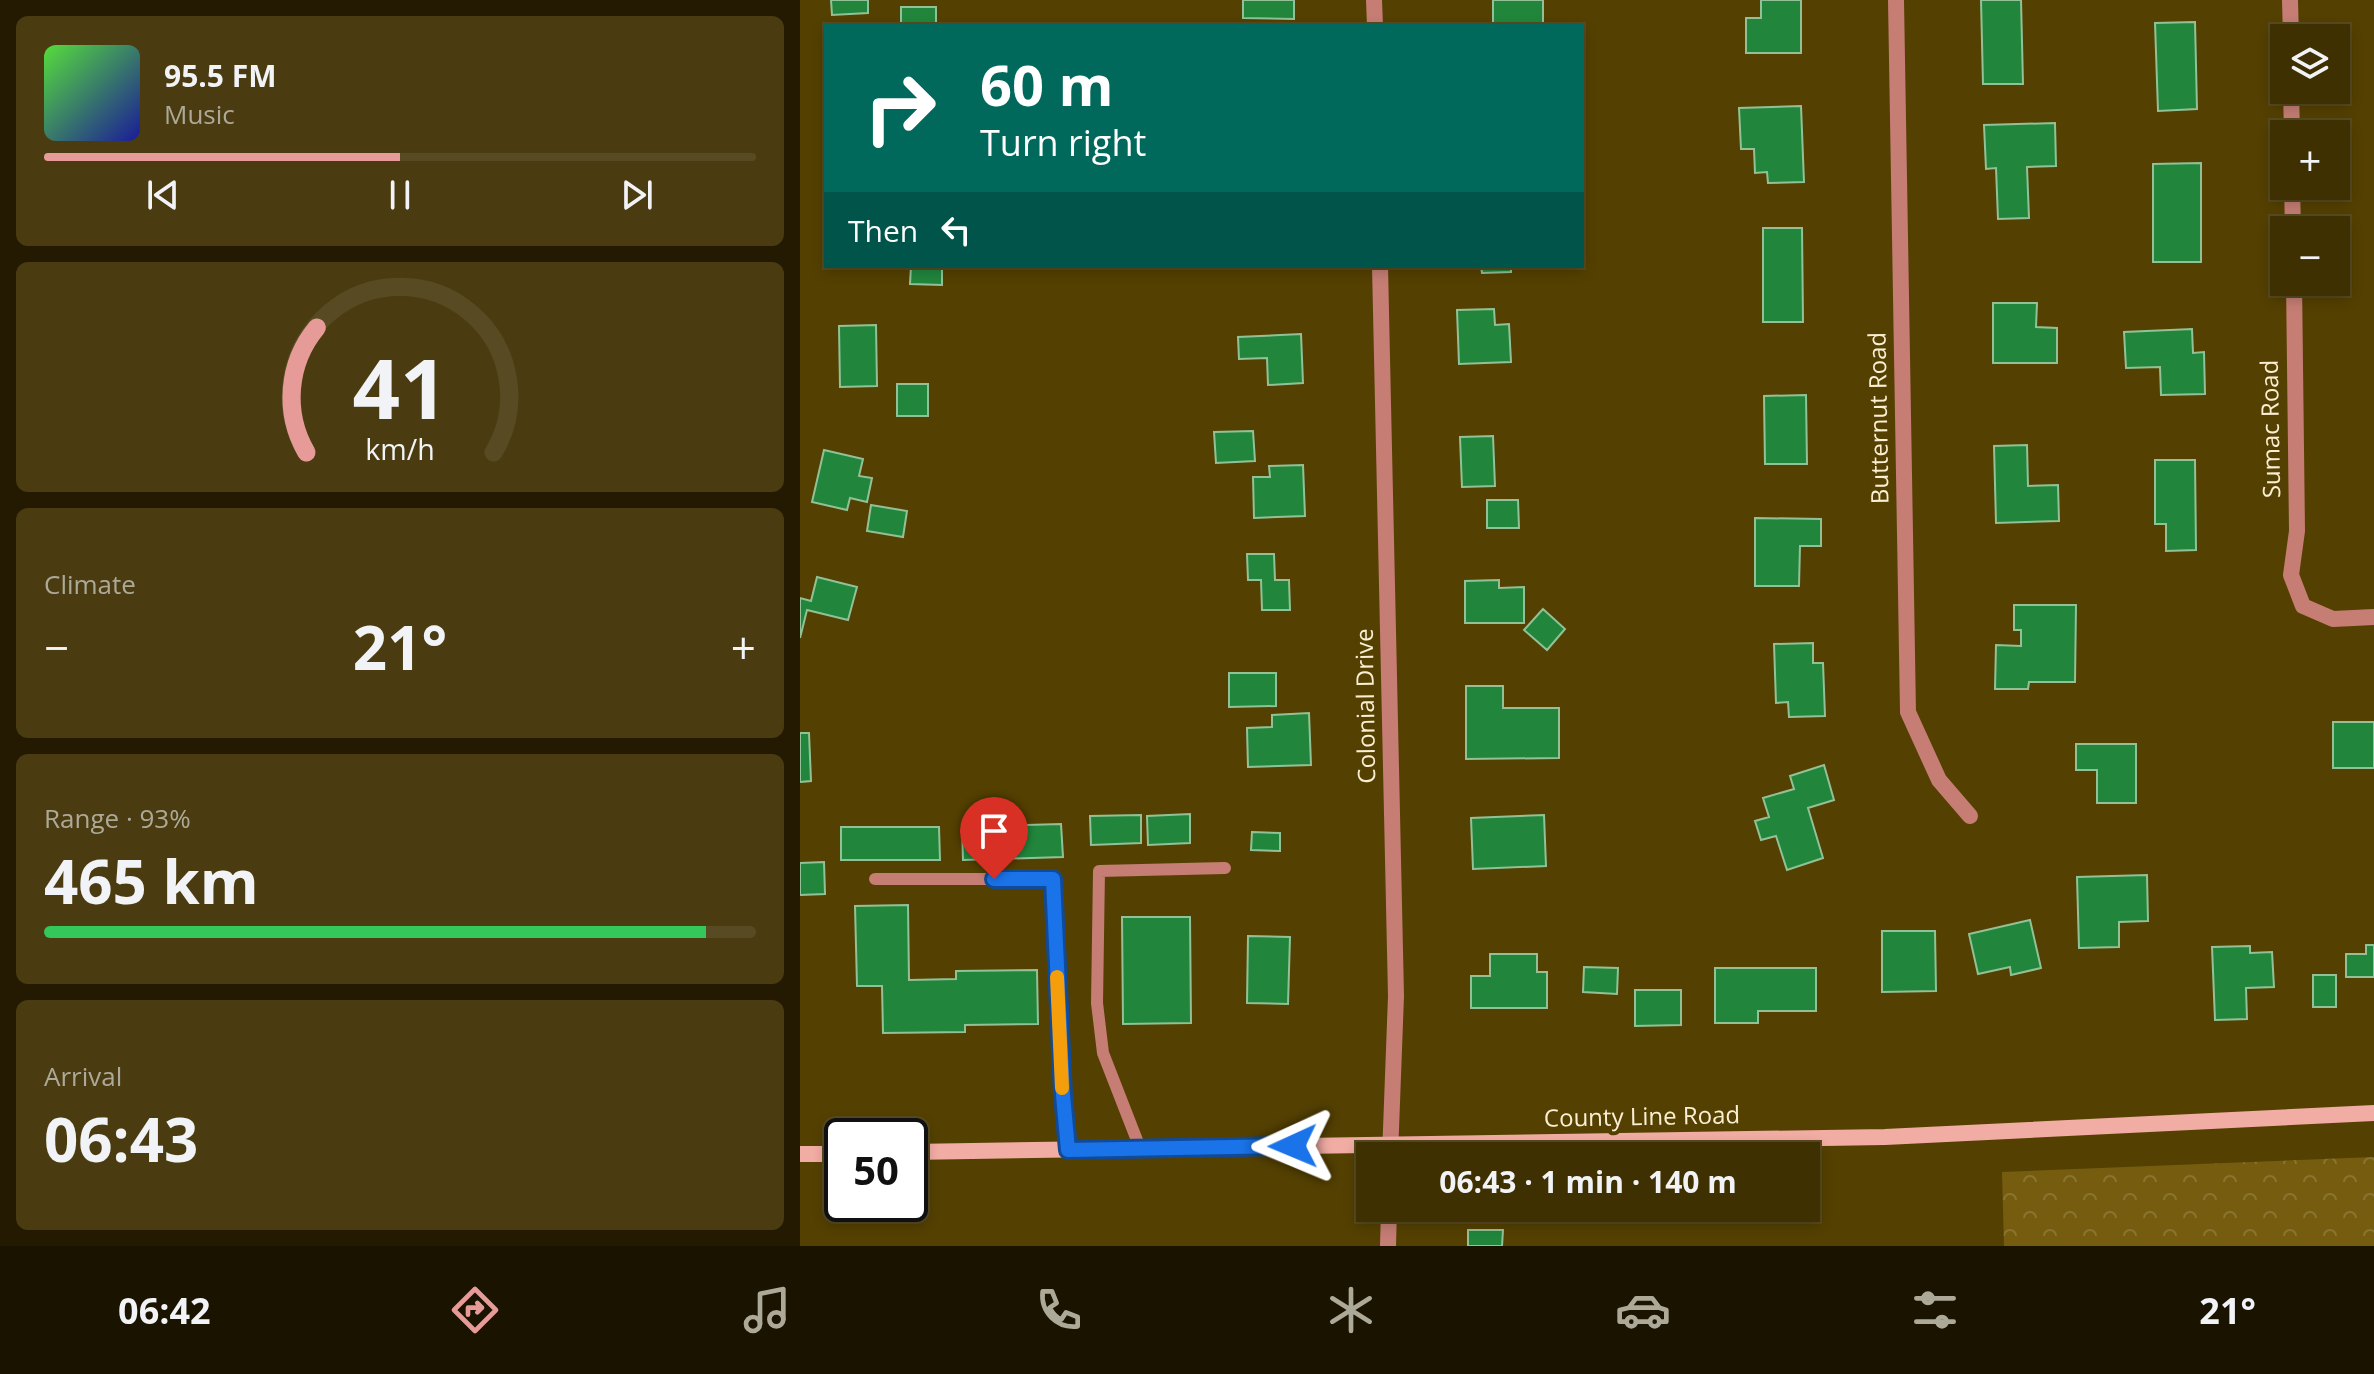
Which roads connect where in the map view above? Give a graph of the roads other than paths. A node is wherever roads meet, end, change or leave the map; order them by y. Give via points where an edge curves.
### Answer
1 (1374, 0) edge
2 (1896, 0) edge
3 (2290, 0) edge
4 (1375, 24) edge
5 (2291, 24) edge
6 (1380, 268) edge
7 (2294, 296) edge
8 (2374, 617) edge
9 (1970, 816) dead end
10 (1225, 868) dead end
11 (875, 879) dead end
12 (2374, 1113) edge
13 (1390, 1142) edge
14 (1695, 1142) edge
15 (1140, 1148) junction
16 (1068, 1150) junction
17 (1356, 1150) edge
18 (928, 1152) edge
19 (800, 1154) edge
20 (824, 1154) edge
21 (1389, 1222) edge
22 (1388, 1246) edge

1 - 4 street
2 - 9 street, Butternut Road via 1908,712 1939,780
3 - 5 street
6 - 13 street, Colonial Drive via 1396,996
7 - 8 street, Sumac Road via 2297,531 2291,575 2303,606 2333,619
10 - 15 lane via 1099,871 1097,1003 1103,1053
11 - 16 lane via 1053,879
12 - 14 main road, County Line Road
15 - 16 main road, County Line Road
15 - 17 main road, County Line Road
16 - 18 main road, County Line Road
19 - 20 main road
21 - 22 street

